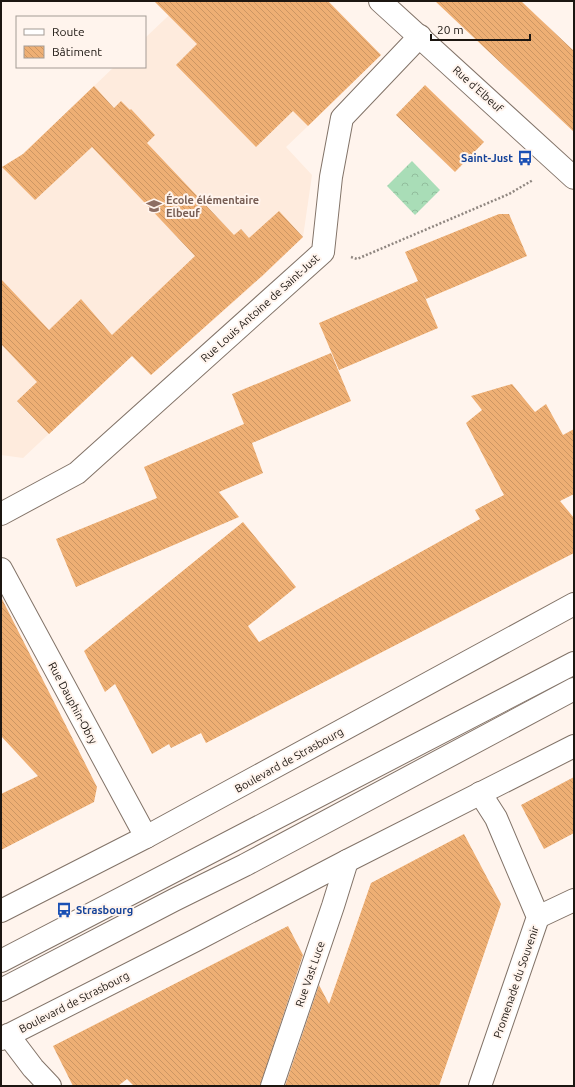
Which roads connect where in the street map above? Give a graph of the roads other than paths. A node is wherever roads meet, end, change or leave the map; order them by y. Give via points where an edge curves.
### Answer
1 (380, 1) edge
2 (420, 36) junction
3 (574, 178) edge
4 (1, 514) edge
5 (1, 569) edge
6 (574, 604) edge
7 (574, 663) edge
8 (574, 689) edge
9 (574, 746) edge
10 (480, 793) junction
11 (146, 838) junction
12 (347, 861) junction
13 (574, 900) edge
14 (1, 911) edge
15 (538, 917) junction
16 (1, 961) edge
17 (1, 990) edge
18 (4, 1037) edge
19 (50, 1086) edge
20 (272, 1086) edge
21 (480, 1086) edge

1 - 2 street, Rue d'Elbeuf
2 - 3 street, Rue d'Elbeuf
2 - 4 street, Rue Louis Antoine de Saint-Just via 342,118 331,177 323,252 77,473
5 - 11 street, Rue Dauphin-Obry
6 - 11 street, Boulevard de Strasbourg
7 - 16 street
8 - 17 street via 245,865
9 - 10 street, Boulevard de Strasbourg
10 - 12 street, Boulevard de Strasbourg
10 - 15 street, Promenade du Souvenir via 496,818
11 - 14 street, Boulevard de Strasbourg
12 - 18 street, Boulevard de Strasbourg
12 - 20 street, Rue Vast Luce
13 - 15 street
15 - 21 street, Promenade du Souvenir
18 - 19 street

